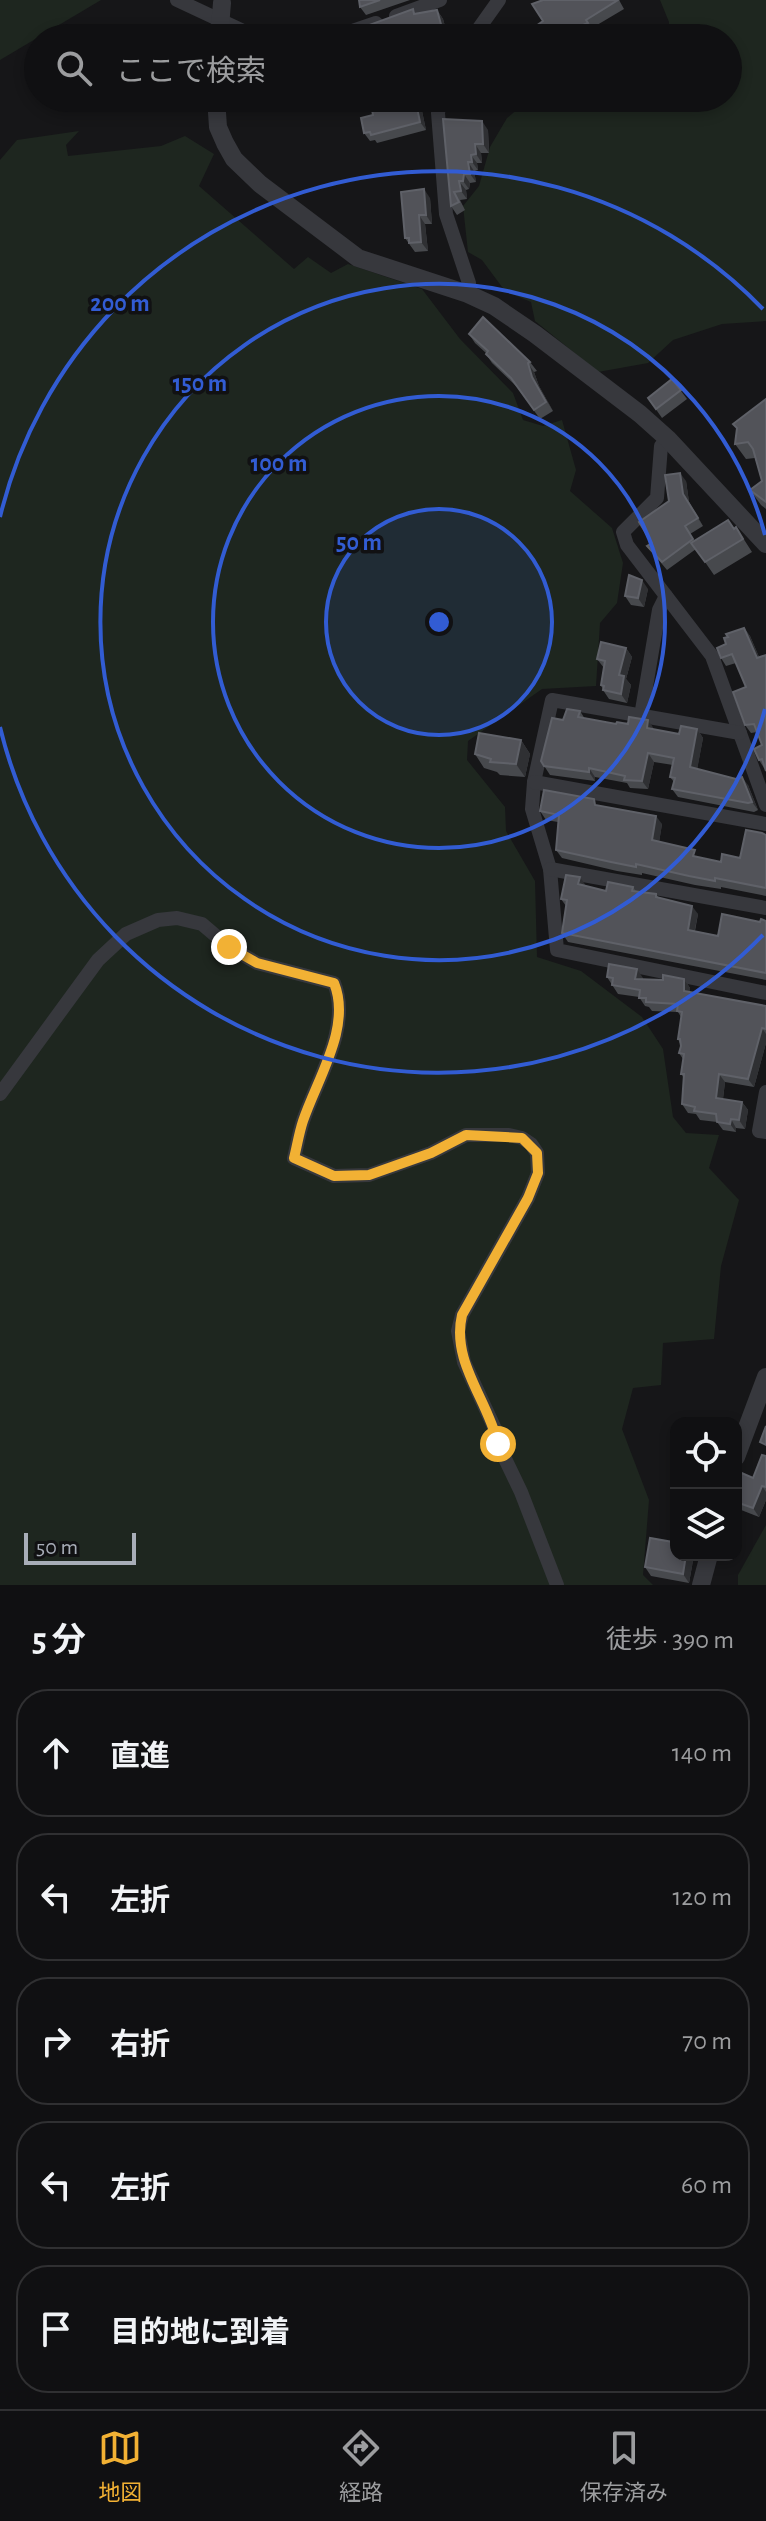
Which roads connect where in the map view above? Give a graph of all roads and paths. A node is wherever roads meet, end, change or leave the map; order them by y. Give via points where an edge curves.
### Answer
1 (177, 0) edge
2 (440, 0) edge
3 (499, 0) edge
4 (222, 1) edge
5 (220, 24) edge
6 (228, 24) edge
7 (372, 24) edge
8 (482, 24) edge
9 (217, 112) edge
10 (438, 112) edge
11 (468, 294) junction
12 (668, 439) junction
13 (766, 544) edge
14 (666, 596) junction
15 (641, 716) junction
16 (740, 733) junction
17 (534, 782) junction
18 (766, 805) edge
19 (766, 824) edge
20 (550, 869) junction
21 (766, 908) edge
22 (766, 993) edge
23 (766, 1092) edge
24 (0, 1094) edge
25 (766, 1132) edge
26 (766, 1377) edge
27 (742, 1441) edge
28 (707, 1561) edge
29 (557, 1585) edge
30 (701, 1585) edge

1 - 6 street
2 - 7 street
3 - 8 street
4 - 5 street, bridge
9 - 11 street via 218,127 234,159 358,258
10 - 11 street via 446,214
11 - 12 street via 535,334
12 - 13 street
12 - 14 street via 661,446 657,498 623,532
14 - 15 street
14 - 16 street via 712,656
15 - 16 street
15 - 17 street via 552,700
16 - 18 street
17 - 19 street
17 - 20 street via 532,809
20 - 21 street
20 - 22 street via 557,950
23 - 25 street via 759,1131
24 - 29 street via 98,960 126,934 177,918 202,924 257,963 334,983 340,997 334,1040 294,1158 334,1176 369,1175 466,1135 509,1135 531,1144 538,1173 458,1331 464,1362
26 - 27 street
28 - 30 street

